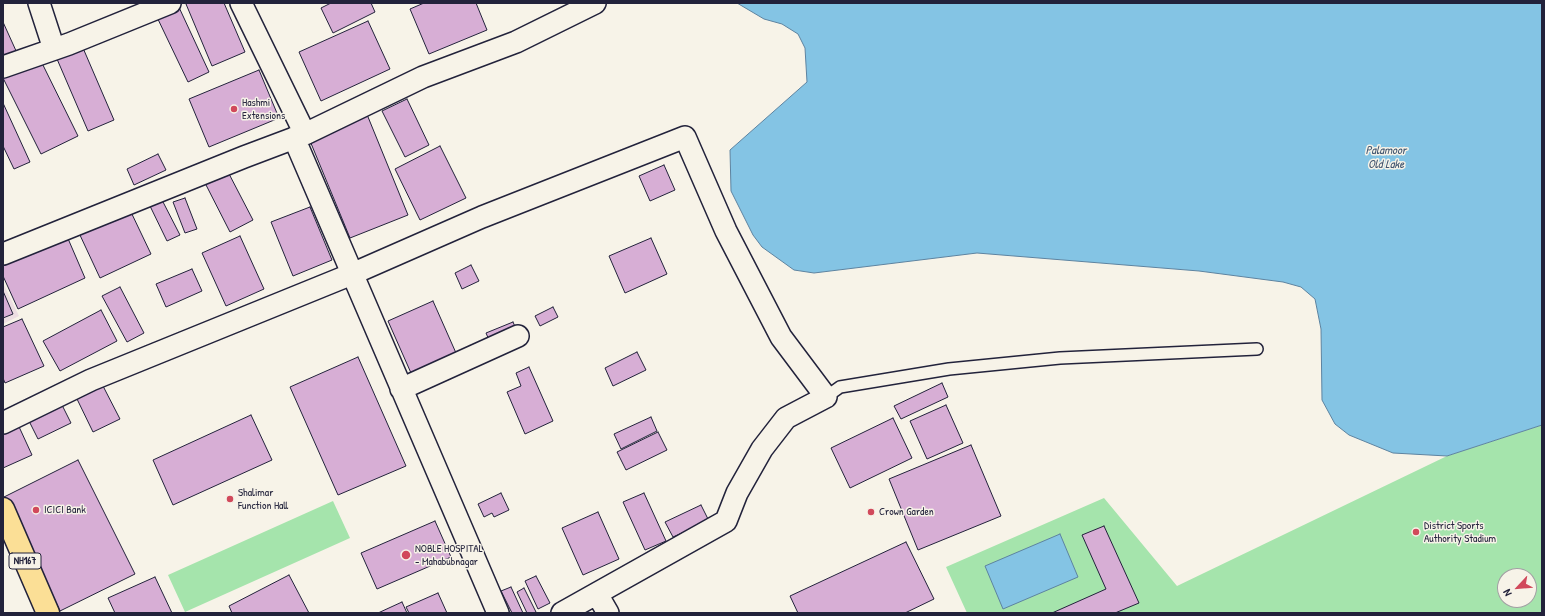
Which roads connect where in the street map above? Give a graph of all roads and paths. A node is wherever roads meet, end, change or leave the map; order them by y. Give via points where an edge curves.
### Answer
1 (39, 3) edge
2 (170, 3) edge
3 (241, 3) edge
4 (596, 3) edge
5 (54, 49) junction
6 (3, 67) edge
7 (300, 136) junction
8 (3, 254) edge
9 (352, 274) junction
10 (518, 336) dead end
11 (1257, 349) dead end
12 (401, 389) junction
13 (826, 397) junction
14 (3, 423) edge
15 (3, 509) edge
16 (597, 594) junction
17 (48, 613) edge
18 (498, 613) edge
19 (562, 613) edge
20 (608, 613) edge

1 - 5 street
2 - 5 street
3 - 7 street
4 - 7 street via 516,42 423,77
5 - 6 street
7 - 8 street
7 - 9 street
9 - 12 street
9 - 13 street via 482,217 685,137 726,231 781,337
9 - 14 street via 91,380
10 - 12 street
11 - 13 lane via 1060,358 949,369 840,387
12 - 18 street
13 - 16 street via 786,418 762,449 737,493 726,521
15 - 17 highway, NH167
16 - 19 street
16 - 20 street

